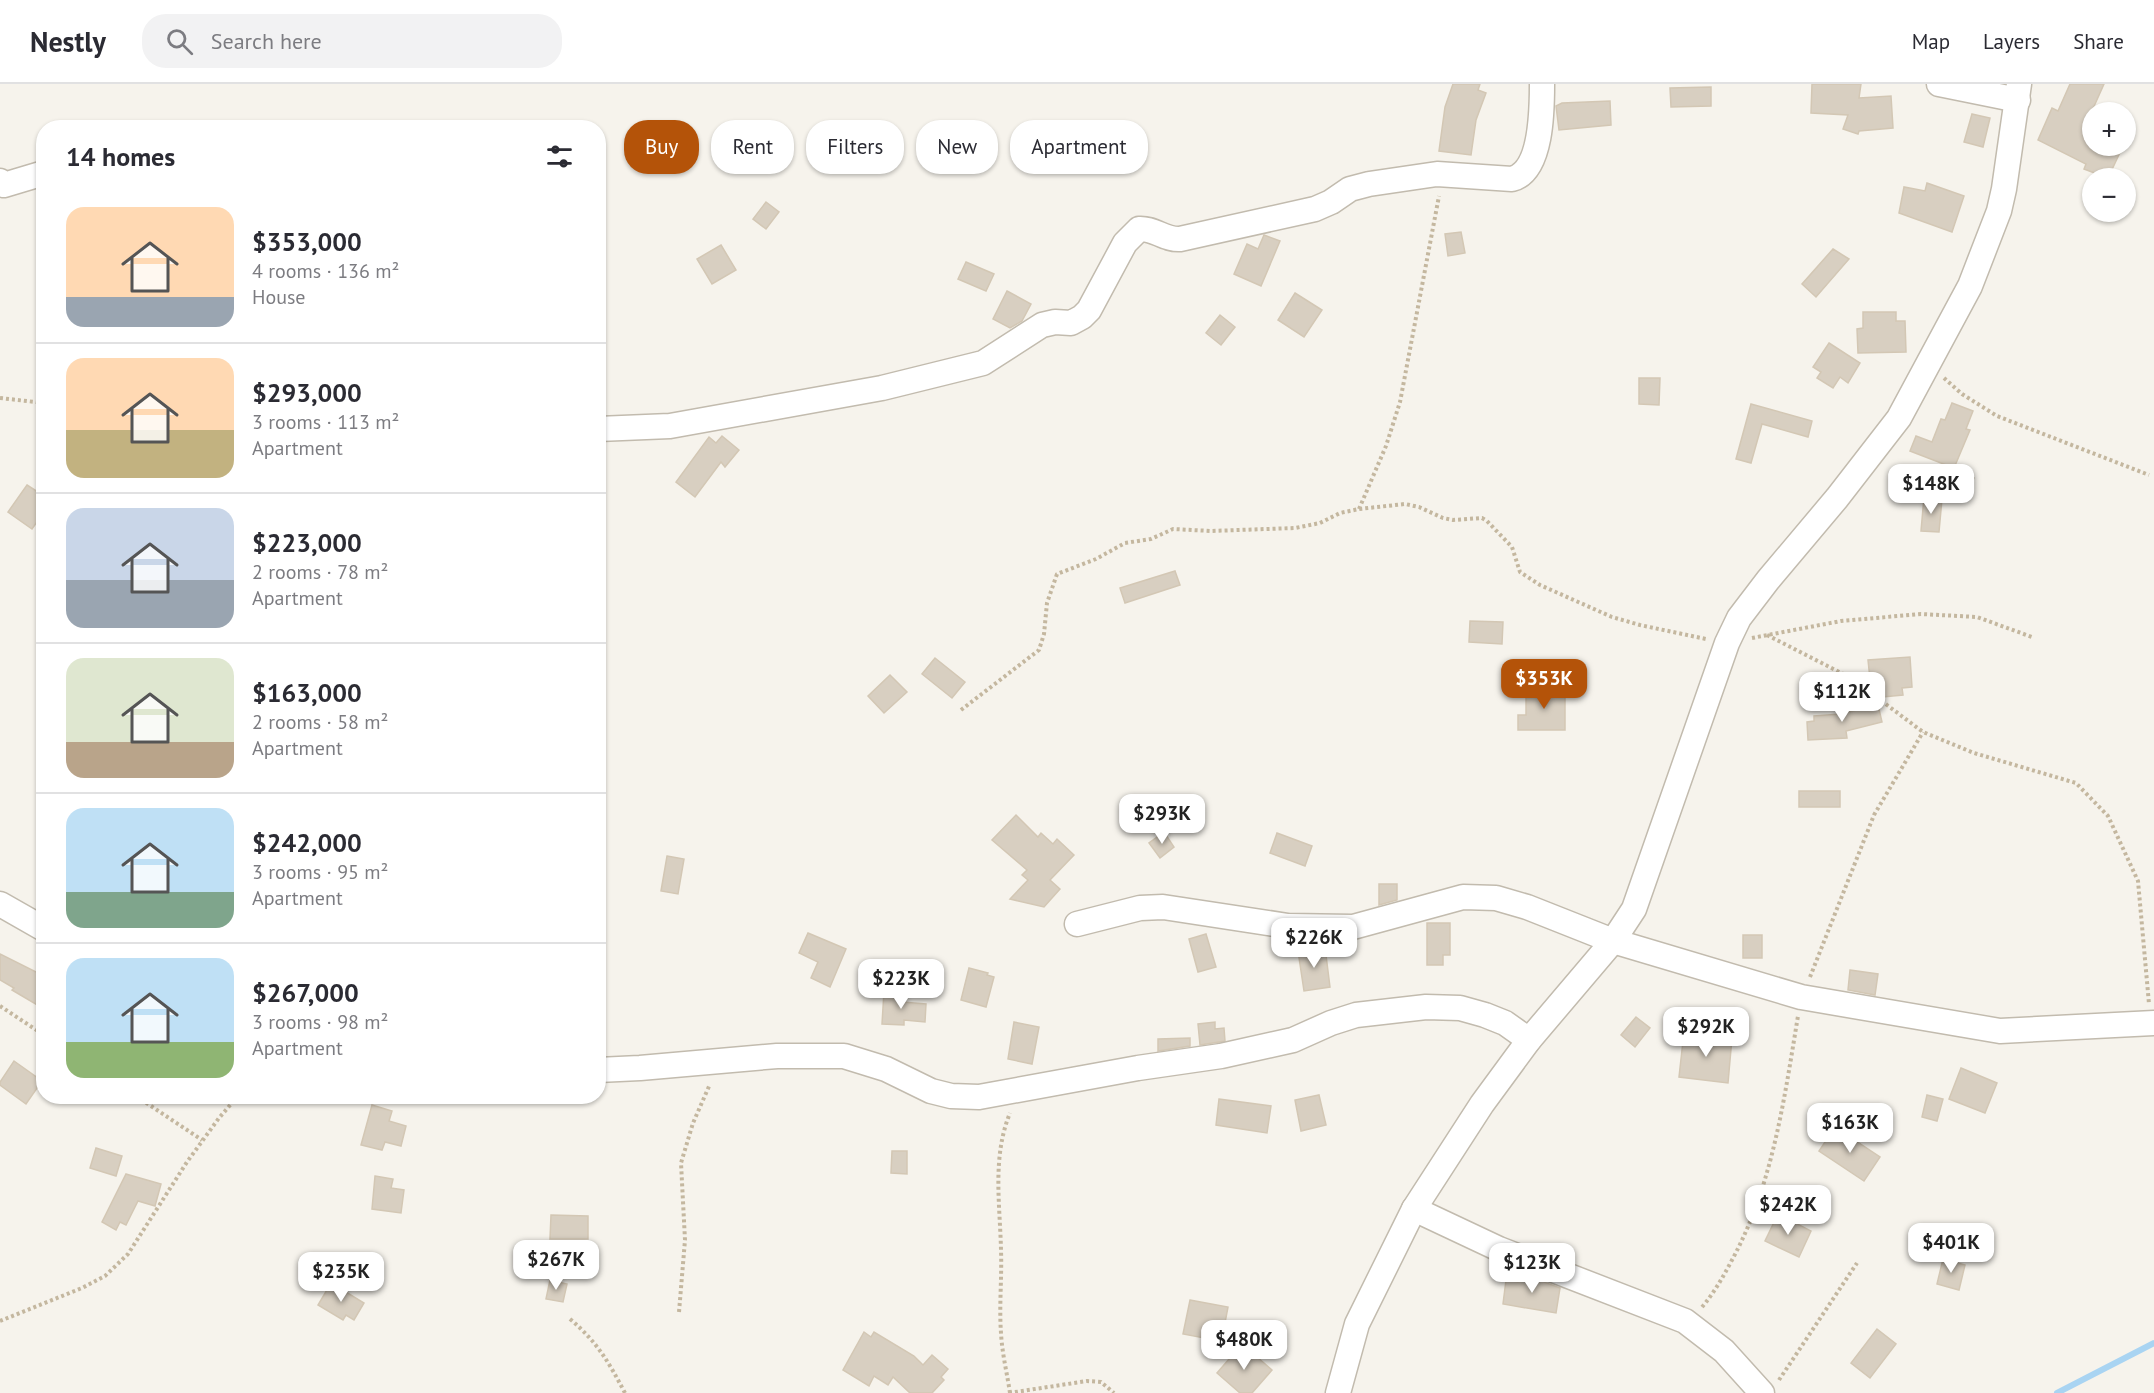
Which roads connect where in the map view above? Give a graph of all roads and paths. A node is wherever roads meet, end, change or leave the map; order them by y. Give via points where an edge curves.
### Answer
1 (1542, 84) edge
2 (1940, 84) edge
3 (2019, 92) edge
4 (1451, 174) junction
5 (36, 175) edge
6 (0, 181) edge
7 (1928, 364) junction
8 (0, 398) edge
9 (36, 403) edge
10 (606, 429) edge
11 (2149, 475) dead end
12 (1359, 509) junction
13 (1767, 635) junction
14 (2032, 638) dead end
15 (1727, 643) junction
16 (961, 710) dead end
17 (1923, 732) junction
18 (0, 904) edge
19 (36, 924) edge
20 (1077, 924) dead end
21 (1613, 941) junction
22 (1802, 997) junction
23 (0, 1006) edge
24 (2153, 1023) edge
25 (36, 1030) edge
26 (1529, 1040) junction
27 (720, 1061) junction
28 (606, 1070) edge
29 (1019, 1090) junction
30 (148, 1104) edge
31 (231, 1104) edge
32 (202, 1140) junction
33 (1414, 1209) junction
34 (1857, 1263) dead end
35 (679, 1312) dead end
36 (570, 1319) dead end
37 (0, 1321) edge
38 (1685, 1321) junction
39 (1770, 1388) edge
40 (625, 1393) edge
41 (1010, 1393) edge
42 (1114, 1393) edge
43 (1338, 1393) edge

1 - 4 street via 1540,131 1520,177
2 - 3 street
3 - 7 street via 1999,212 1970,286
4 - 10 street via 1369,184 1350,189 1315,209 1193,237 1172,239 1153,230 1139,229 1125,243 1083,317 1071,323 1042,325 983,363 882,388 670,426
4 - 12 path via 1437,203 1400,402
5 - 6 street via 4,185
7 - 11 path via 1962,394 1997,416
7 - 15 street via 1899,418 1768,580 1739,618
8 - 9 path
12 - 15 path via 1406,504 1453,520 1482,518 1512,547 1520,572 1540,585 1612,617
12 - 16 path via 1295,528 1173,529 1151,539 1125,543 1096,559 1063,570 1052,587 1039,650
13 - 14 path via 1841,621 1921,614 1977,617
13 - 15 path
13 - 17 path via 1851,678
15 - 21 street via 1652,862 1634,909
17 - 22 path via 1874,815
17 - 24 path via 1974,753 2076,783 2108,816 2138,881
18 - 19 street
20 - 21 street via 1140,908 1163,907 1288,926 1353,927 1463,897 1496,898
21 - 22 street
21 - 26 street
22 - 24 street via 2000,1031
22 - 38 path via 1778,1135 1765,1180 1742,1242 1718,1285 1703,1306
23 - 25 path
26 - 29 street via 1506,1023 1485,1015 1460,1008 1426,1007 1356,1015 1293,1040 1221,1056
26 - 33 street
27 - 28 street
27 - 29 street via 844,1056 951,1096 979,1097
27 - 35 path via 681,1163 685,1240
29 - 41 path via 1005,1125 998,1190 1001,1333
30 - 32 path
31 - 32 path
32 - 37 path via 128,1254 105,1276
33 - 38 street via 1518,1257
33 - 43 street via 1358,1324
34 - 39 path
36 - 40 path via 591,1337
38 - 39 street
41 - 42 path via 1087,1381 1101,1382

